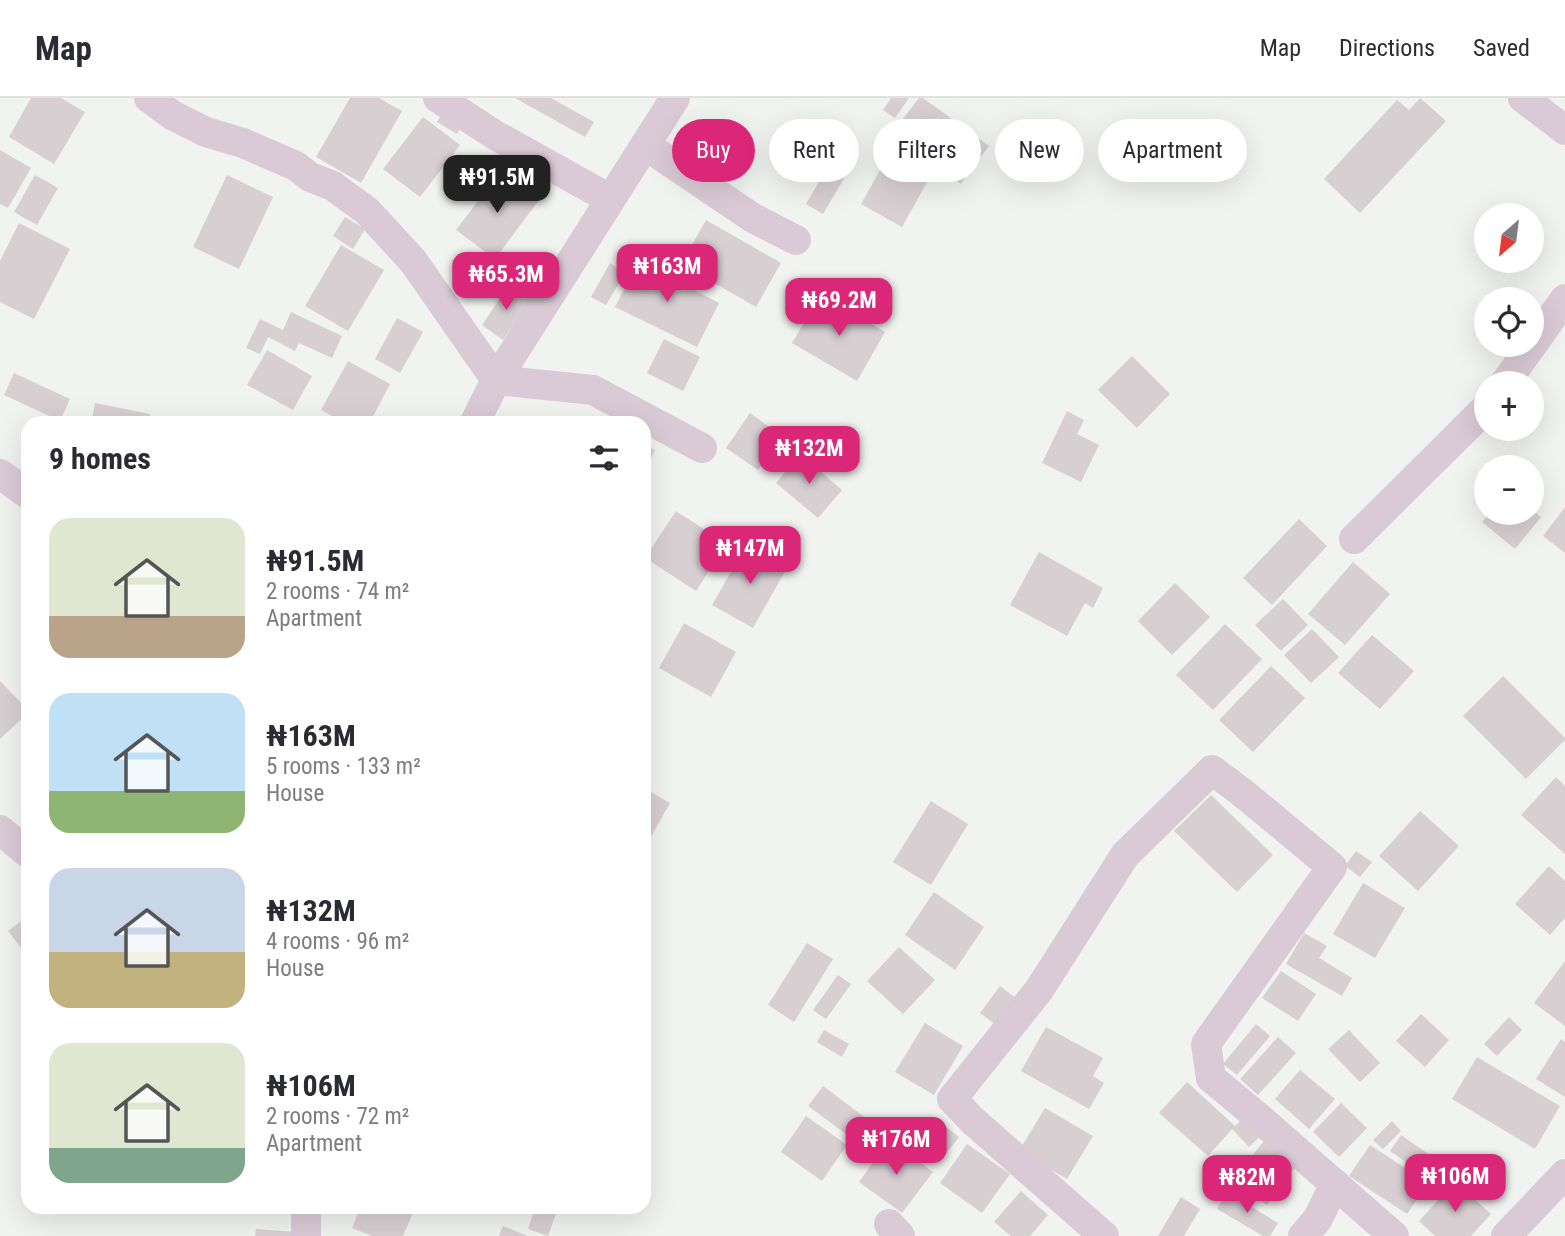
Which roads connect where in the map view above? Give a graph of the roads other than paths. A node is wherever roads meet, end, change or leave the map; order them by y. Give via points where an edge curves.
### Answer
1 (149, 98) edge
2 (438, 98) edge
3 (675, 98) edge
4 (1523, 98) edge
5 (1565, 130) edge
6 (645, 145) junction
7 (610, 199) junction
8 (796, 240) dead end
9 (1565, 299) edge
10 (1514, 371) edge
11 (496, 380) junction
12 (478, 416) edge
13 (642, 416) edge
14 (1474, 420) edge
15 (651, 421) edge
16 (702, 448) dead end
17 (0, 474) edge
18 (21, 489) edge
19 (1354, 539) dead end
20 (0, 830) edge
21 (21, 847) edge
22 (1565, 1174) edge
23 (1335, 1184) junction
24 (1364, 1209) junction
25 (306, 1214) edge
26 (1310, 1228) edge
27 (306, 1236) edge
28 (1104, 1236) edge
29 (1394, 1236) edge
30 (1506, 1236) edge

1 - 11 street via 206,132 296,166 367,211 414,261
2 - 7 street
3 - 6 street
4 - 5 street
6 - 7 street
6 - 8 street via 753,218
7 - 11 street
9 - 10 street
11 - 12 street
11 - 13 street via 593,390
14 - 19 street
15 - 16 street
17 - 18 street
20 - 21 street
22 - 30 street
23 - 24 street
23 - 26 street
23 - 28 street via 1210,1078 1206,1044 1332,867 1212,770 1125,855 1039,990 953,1099 972,1121
24 - 26 street
24 - 29 street
25 - 27 street

